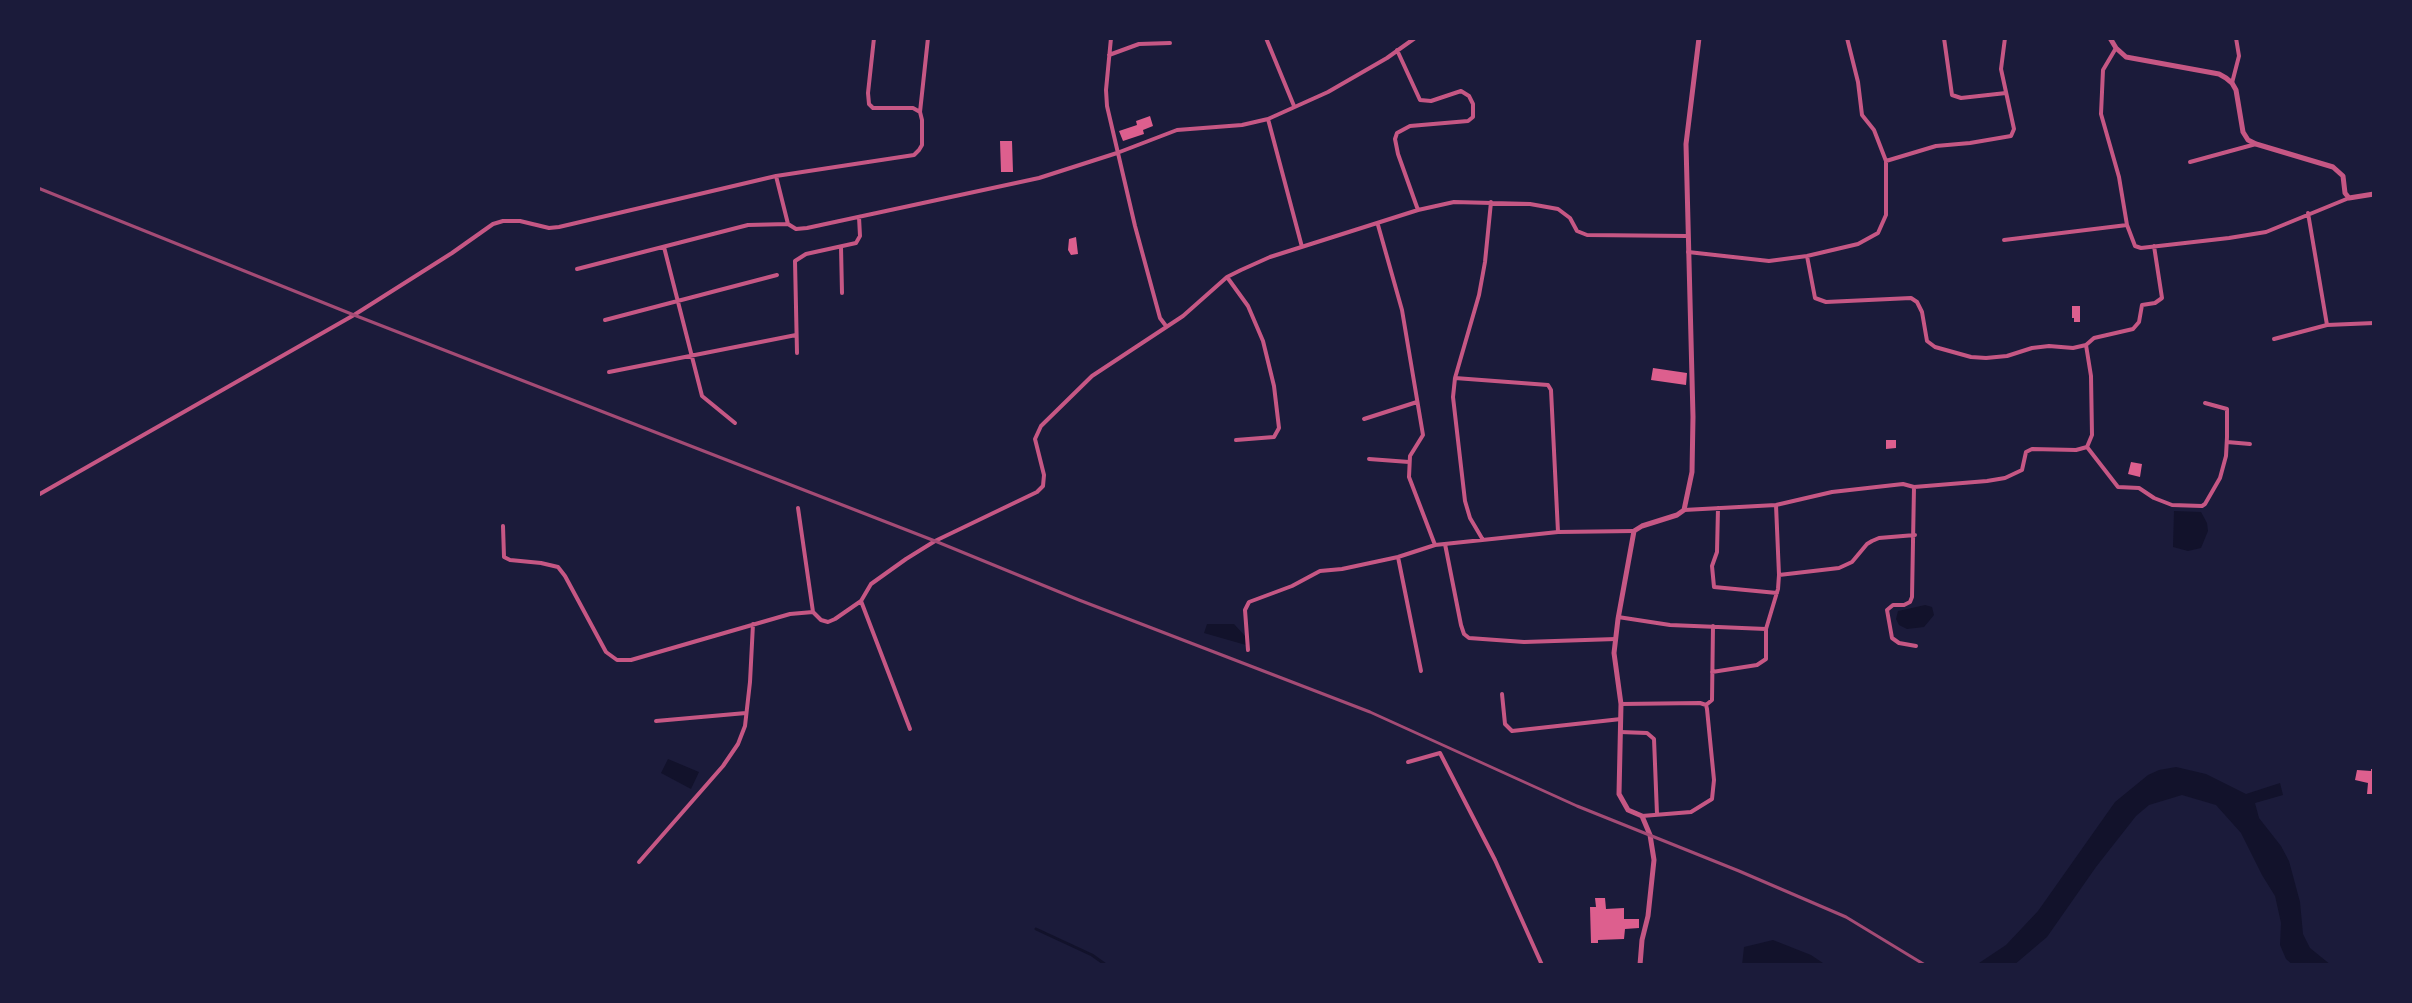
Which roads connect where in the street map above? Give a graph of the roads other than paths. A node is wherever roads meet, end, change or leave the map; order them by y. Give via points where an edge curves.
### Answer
1 (874, 38) edge
2 (928, 38) edge
3 (1111, 38) edge
4 (1266, 38) edge
5 (1415, 38) edge
6 (1699, 38) edge
7 (1847, 38) edge
8 (1944, 38) edge
9 (2005, 38) edge
10 (2110, 38) edge
11 (2236, 38) edge
12 (1170, 43) dead end
13 (2116, 48) junction
14 (1397, 50) junction
15 (1109, 55) junction
16 (2232, 83) junction
17 (2006, 93) junction
18 (1294, 106) junction
19 (920, 112) junction
20 (1268, 119) junction
21 (2256, 144) junction
22 (1117, 153) junction
23 (1886, 161) junction
24 (2190, 162) dead end
25 (776, 176) junction
26 (2374, 194) edge
27 (2349, 198) junction
28 (1491, 202) junction
29 (1418, 210) junction
30 (2308, 213) junction
31 (859, 217) junction
32 (788, 224) junction
33 (1378, 225) junction
34 (2127, 225) junction
35 (1687, 236) junction
36 (2004, 240) dead end
37 (2154, 246) junction
38 (664, 247) junction
39 (841, 247) junction
40 (1302, 247) junction
41 (1688, 252) junction
42 (1807, 256) junction
43 (577, 269) dead end
44 (777, 275) dead end
45 (1227, 277) junction
46 (842, 293) dead end
47 (678, 301) junction
48 (605, 320) dead end
49 (2374, 323) edge
50 (2327, 325) junction
51 (1166, 326) junction
52 (796, 335) junction
53 (2274, 339) dead end
54 (2086, 345) junction
55 (797, 353) dead end
56 (691, 354) junction
57 (609, 372) dead end
58 (1455, 378) junction
59 (1417, 402) junction
60 (2205, 403) dead end
61 (1364, 419) dead end
62 (735, 423) dead end
63 (1236, 440) dead end
64 (2227, 442) junction
65 (2250, 444) dead end
66 (2087, 447) junction
67 (1369, 459) dead end
68 (1409, 462) junction
69 (1914, 487) junction
70 (38, 495) edge
71 (1776, 505) junction
72 (798, 508) dead end
73 (1718, 508) junction
74 (1684, 510) junction
75 (503, 526) dead end
76 (1634, 531) junction
77 (1558, 532) junction
78 (1915, 535) junction
79 (1483, 540) junction
80 (1445, 544) junction
81 (1435, 545) junction
82 (1398, 557) junction
83 (1779, 575) junction
84 (1777, 593) junction
85 (861, 601) junction
86 (813, 612) junction
87 (1618, 617) junction
88 (753, 624) junction
89 (1713, 626) junction
90 (1766, 629) junction
91 (1616, 639) junction
92 (1916, 646) dead end
93 (1248, 650) dead end
94 (1421, 671) dead end
95 (1712, 672) junction
96 (1502, 694) dead end
97 (1621, 704) junction
98 (1706, 705) junction
99 (746, 713) junction
100 (1621, 719) junction
101 (656, 721) dead end
102 (910, 729) dead end
103 (1620, 732) junction
104 (1408, 762) dead end
105 (1657, 814) junction
106 (1642, 816) junction
107 (639, 862) dead end
108 (1542, 965) edge
109 (1640, 965) edge

1 - 19 street via 869,104
2 - 19 street
3 - 15 street
4 - 18 street
5 - 14 street
6 - 35 street via 1686,144
7 - 23 street via 1862,115
8 - 17 street via 1952,95
9 - 17 street via 2001,69
10 - 13 street
11 - 16 street via 2239,56
12 - 15 street via 1145,42
13 - 16 street via 2126,57 2219,74
13 - 34 street via 2103,70 2101,114
14 - 18 street
14 - 29 street via 1420,100 1461,91 1473,104 1468,121 1410,126 1397,133 1398,154
15 - 22 street via 1105,98
16 - 21 street via 2243,132
17 - 23 street via 2011,136 1936,146
18 - 20 street
19 - 25 street via 922,145 914,155
20 - 22 street via 1177,130
20 - 40 street
21 - 24 street
21 - 27 street via 2333,167 2343,176
22 - 31 street via 1039,178
22 - 51 street
23 - 42 street via 1886,215 1878,233 1858,244
25 - 32 street
25 - 70 street via 559,227 520,221 493,224 354,315
26 - 27 street
27 - 30 street
28 - 29 street via 1454,202
28 - 35 street via 1558,209 1587,235
28 - 58 street via 1479,295
29 - 33 street
30 - 37 street via 2266,232
30 - 50 street
31 - 32 street via 807,228
31 - 39 street via 858,241
32 - 38 street via 748,225
33 - 40 street
33 - 59 street via 1402,310
34 - 36 street
34 - 37 street via 2135,246
35 - 41 street
37 - 54 street via 2162,298 2142,305 2133,329 2094,338
38 - 43 street
38 - 47 street
39 - 46 street
39 - 52 street via 795,261
40 - 45 street
41 - 42 street via 1769,261
41 - 74 street via 1693,417 1692,472
42 - 54 street via 1815,298 1911,298 1922,312 1927,341 1935,347 1986,358
44 - 47 street
45 - 51 street
45 - 63 street via 1248,306 1263,341 1279,428 1274,437
47 - 48 street
47 - 56 street
49 - 50 street
50 - 53 street
51 - 85 street via 1092,376 1041,426 1035,439 1044,475 1037,492 935,541 871,584
52 - 55 street
52 - 56 street
54 - 66 street via 2092,435
56 - 57 street
56 - 62 street via 702,396
58 - 77 street via 1548,385
58 - 79 street via 1465,501
59 - 61 street
59 - 68 street via 1423,435
60 - 64 street via 2227,409
64 - 65 street
64 - 66 street via 2220,478 2202,506 2172,505 2139,488 2118,487
66 - 69 street via 2032,449 2026,452 2022,470 2005,478
67 - 68 street
68 - 81 street via 1409,477
69 - 71 street via 1832,492
69 - 78 street
71 - 73 street
71 - 83 street
72 - 86 street
73 - 74 street
73 - 84 street via 1714,587
74 - 76 street
75 - 88 street via 504,557 558,567 606,652 617,660
76 - 77 street
76 - 87 street
77 - 79 street
78 - 83 street via 1872,541 1839,568
78 - 92 street via 1912,597 1887,610 1892,638
79 - 80 street
80 - 81 street
80 - 91 street via 1461,625 1469,638
81 - 82 street
82 - 93 street via 1320,571 1249,602
82 - 94 street
83 - 84 street
84 - 90 street
85 - 86 street via 828,622
85 - 102 street
86 - 88 street
87 - 89 street
87 - 91 street
88 - 99 street
89 - 90 street
89 - 95 street
90 - 95 street via 1762,663
91 - 97 street
95 - 98 street via 1712,700
96 - 100 street via 1505,724 1512,731
97 - 98 street
97 - 100 street
98 - 105 street via 1712,799 1691,812
99 - 101 street
99 - 107 street via 738,744
100 - 103 street
103 - 105 street via 1647,733 1654,739
103 - 106 street via 1619,794 1628,810
104 - 108 street via 1440,753
105 - 106 street
106 - 109 street via 1654,860

